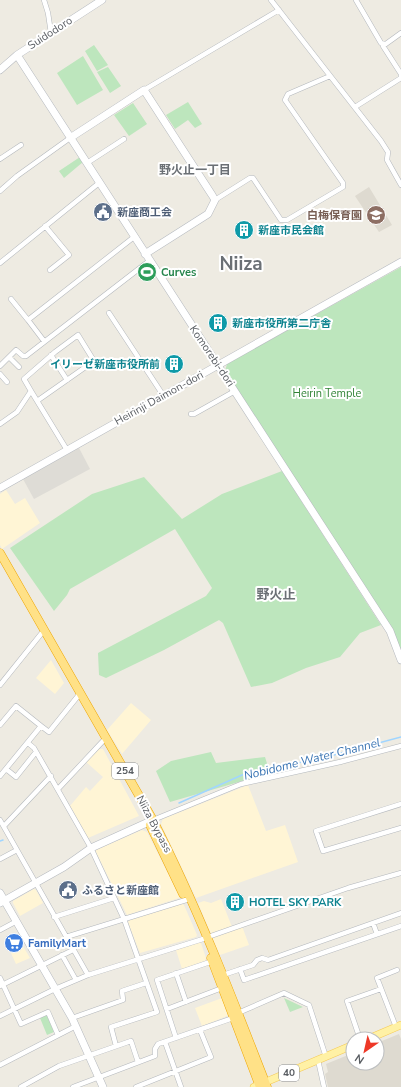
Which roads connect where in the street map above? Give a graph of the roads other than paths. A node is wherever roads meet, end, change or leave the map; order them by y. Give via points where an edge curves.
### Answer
1 (44, 0) edge
2 (102, 0) edge
3 (271, 0) edge
4 (356, 0) edge
5 (279, 10) junction
6 (51, 32) junction
7 (401, 33) edge
8 (384, 44) junction
9 (17, 55) junction
10 (0, 70) edge
11 (330, 76) junction
12 (144, 90) junction
13 (355, 107) junction
14 (70, 138) junction
15 (124, 139) dead end
16 (21, 144) dead end
17 (0, 159) edge
18 (86, 163) junction
19 (0, 182) edge
20 (99, 183) junction
21 (401, 185) edge
22 (4, 187) junction
23 (0, 191) edge
24 (215, 200) junction
25 (45, 226) junction
26 (134, 237) junction
27 (147, 258) junction
28 (401, 262) edge
29 (0, 263) edge
30 (50, 270) dead end
31 (11, 299) dead end
32 (110, 313) dead end
33 (28, 320) junction
34 (44, 341) junction
35 (51, 355) junction
36 (9, 357) junction
37 (1, 364) edge
38 (218, 364) junction
39 (19, 367) dead end
40 (0, 374) edge
41 (67, 380) junction
42 (7, 382) dead end
43 (31, 391) junction
44 (235, 391) junction
45 (163, 395) junction
46 (37, 401) junction
47 (191, 414) dead end
48 (0, 424) edge
49 (67, 450) junction
50 (0, 488) edge
51 (0, 554) edge
52 (0, 564) edge
53 (41, 634) junction
54 (401, 660) edge
55 (0, 685) edge
56 (78, 696) junction
57 (0, 725) edge
58 (41, 726) junction
59 (103, 741) junction
60 (28, 743) junction
61 (401, 746) edge
62 (36, 752) junction
63 (6, 769) junction
64 (0, 776) edge
65 (51, 776) junction
66 (58, 790) junction
67 (401, 804) edge
68 (0, 820) edge
69 (151, 821) junction
70 (4, 826) junction
71 (401, 828) edge
72 (91, 848) junction
73 (17, 850) junction
74 (0, 860) edge
75 (401, 873) edge
76 (36, 884) junction
77 (0, 893) edge
78 (114, 898) junction
79 (186, 900) junction
80 (2, 902) edge
81 (401, 913) edge
82 (54, 917) junction
83 (124, 919) junction
84 (16, 921) junction
85 (373, 923) junction
86 (401, 926) edge
87 (0, 930) edge
88 (377, 934) junction
89 (66, 937) junction
90 (206, 938) junction
91 (73, 950) junction
92 (62, 956) junction
93 (139, 959) junction
94 (215, 961) junction
95 (41, 964) junction
96 (240, 969) junction
97 (397, 970) dead end
98 (176, 973) junction
99 (88, 975) junction
100 (223, 975) junction
101 (0, 978) edge
102 (76, 980) junction
103 (146, 983) junction
104 (1, 985) edge
105 (222, 988) junction
106 (55, 989) junction
107 (381, 989) junction
108 (186, 1002) junction
109 (15, 1009) junction
110 (166, 1009) junction
111 (236, 1015) junction
112 (0, 1016) edge
113 (72, 1018) junction
114 (76, 1026) junction
115 (398, 1026) edge
116 (200, 1030) junction
117 (357, 1031) edge
118 (385, 1032) edge
119 (58, 1035) junction
120 (176, 1038) junction
121 (165, 1042) junction
122 (116, 1046) junction
123 (345, 1049) edge
124 (90, 1055) junction
125 (326, 1057) junction
126 (318, 1060) junction
127 (138, 1062) junction
128 (0, 1065) edge
129 (176, 1071) junction
130 (99, 1079) junction
131 (150, 1081) junction
132 (261, 1086) edge
133 (21, 1087) edge
134 (73, 1087) edge
135 (103, 1087) edge
136 (136, 1087) edge
137 (152, 1087) edge
138 (181, 1087) edge
139 (324, 1087) edge

1 - 6 street
2 - 6 street, Suidodoro
3 - 5 street
4 - 8 street
5 - 11 street
5 - 12 street
6 - 9 street, Suidodoro
7 - 8 street
8 - 13 street via 401,78
9 - 10 street, Suidodoro
9 - 14 street, Komorebi-dori
11 - 13 street
11 - 24 street via 288,94 285,100 343,187 287,220 281,220 253,178
12 - 14 street
12 - 24 street
13 - 21 street via 388,152 387,160
14 - 18 street, Komorebi-dori
14 - 22 street
15 - 18 street
16 - 17 street
18 - 20 street, Komorebi-dori
19 - 22 street
20 - 25 street
20 - 26 street, Komorebi-dori
22 - 23 street
24 - 27 street via 208,214
25 - 29 street
25 - 30 street via 69,255
26 - 27 street, Komorebi-dori
26 - 33 street
27 - 34 street via 106,296
27 - 38 street, Komorebi-dori
28 - 38 street, Heirinji Daimon-dori
31 - 33 street
32 - 45 street
33 - 34 street
34 - 36 street via 26,356 16,350
35 - 41 street
35 - 41 street via 78,335 94,361
35 - 43 street via 24,379
36 - 37 street
36 - 39 street
38 - 44 street, Komorebi-dori
38 - 45 street, Heirinji Daimon-dori
40 - 42 street
41 - 46 street
43 - 46 street
43 - 48 street via 17,412
44 - 47 street
44 - 54 street, Komorebi-dori via 390,631
45 - 49 street, Heirinji Daimon-dori
46 - 49 street
49 - 50 street, Heirinji Daimon-dori
51 - 69 highway, Niiza Bypass / 254
52 - 53 highway, Niiza Bypass / 254
53 - 55 street
53 - 56 highway, Niiza Bypass / 254
56 - 58 street via 49,732
56 - 59 highway, Niiza Bypass / 254
57 - 58 street via 16,706
58 - 60 street
59 - 66 street
59 - 69 highway, Niiza Bypass / 254
60 - 62 street
60 - 63 street
61 - 69 street via 241,784
62 - 63 street via 16,777
62 - 65 street
63 - 64 street
65 - 66 street
65 - 70 street
66 - 72 street
67 - 71 street via 316,832 323,851
68 - 70 street
69 - 72 street
69 - 79 highway, Niiza Bypass / 254
69 - 90 highway, Niiza Bypass / 254 via 173,858
70 - 73 street
72 - 76 street
72 - 78 street
73 - 74 street
73 - 76 street
75 - 90 street via 348,888
76 - 80 street
76 - 82 street
77 - 80 street
78 - 82 street
78 - 83 street
79 - 83 street
79 - 90 highway, Niiza Bypass / 254
80 - 84 street
81 - 85 street
82 - 89 street
83 - 89 street
83 - 93 street
84 - 87 street
84 - 95 street
85 - 88 street
85 - 96 street via 268,960 256,960 254,965
86 - 88 street
88 - 96 street via 244,980
89 - 91 street
90 - 93 street
90 - 94 highway, Niiza Bypass / 254
91 - 92 street
91 - 99 street
92 - 95 street
92 - 102 street
93 - 99 street
93 - 103 street
94 - 98 street
94 - 100 highway, Niiza Bypass / 254
94 - 105 highway, Niiza Bypass / 254
95 - 104 street
95 - 106 street
96 - 100 street
97 - 107 street via 377,978
98 - 108 street
98 - 110 street via 157,980
99 - 102 street
100 - 111 highway, Niiza Bypass / 254
101 - 104 street
102 - 106 street
103 - 113 street via 122,991 124,1000
103 - 122 street via 158,1012 111,1027
104 - 109 street
105 - 108 street
105 - 111 highway, Niiza Bypass / 254
106 - 109 street
106 - 113 street
107 - 115 street
107 - 117 street via 347,1001
108 - 110 street
109 - 112 street
109 - 119 street via 21,1024 48,1012
110 - 120 street
111 - 116 street
111 - 125 street via 284,993 309,1005
111 - 132 highway, Niiza Bypass / 254
113 - 114 street
114 - 119 street
114 - 124 street
115 - 118 main road
116 - 120 street
116 - 129 street via 211,1057
119 - 128 street
120 - 121 street
121 - 127 street via 158,1044 155,1056
121 - 129 street
122 - 124 street
122 - 127 street via 131,1041
123 - 125 main road, 40
124 - 130 street
124 - 133 street via 59,1066
125 - 126 main road, 40
126 - 132 main road, 40
126 - 139 street
127 - 130 street
129 - 131 street
129 - 138 street
130 - 134 street
130 - 135 street
131 - 136 street
131 - 137 street

